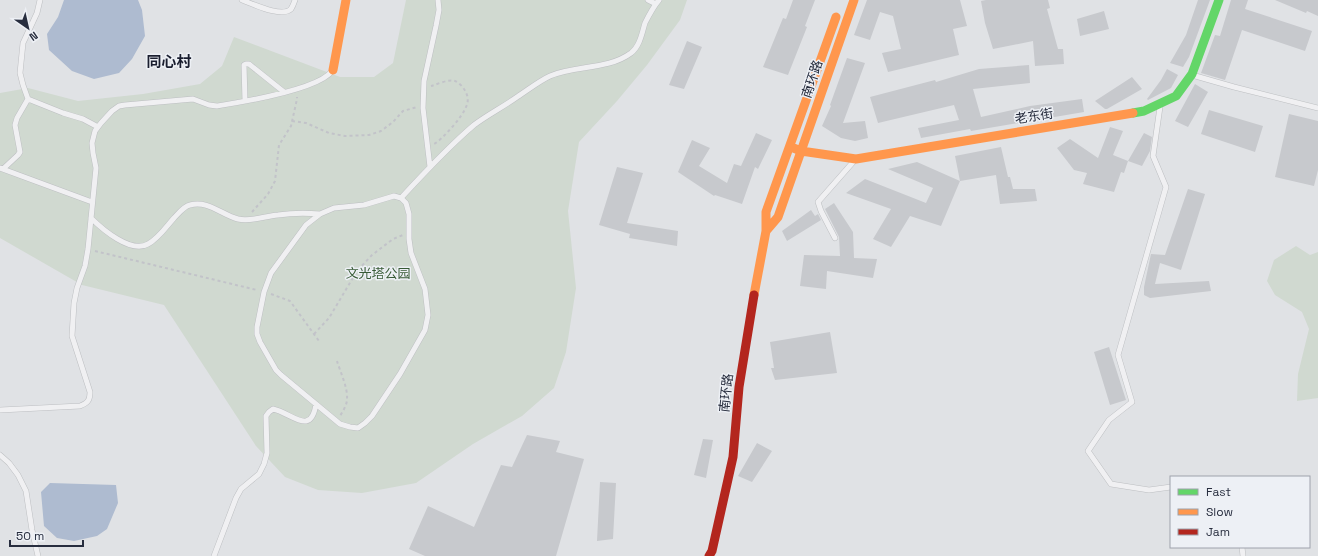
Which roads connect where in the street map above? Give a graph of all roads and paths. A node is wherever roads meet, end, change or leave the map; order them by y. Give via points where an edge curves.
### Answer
1 (40, 0) edge
2 (242, 0) edge
3 (295, 0) edge
4 (346, 0) edge
5 (438, 0) edge
6 (648, 0) edge
7 (854, 0) edge
8 (1219, 0) edge
9 (657, 2) edge
10 (840, 7) dead end
11 (333, 70) joint
12 (1192, 74) junction
13 (424, 87) junction
14 (296, 90) junction
15 (284, 92) junction
16 (28, 99) junction
17 (245, 101) junction
18 (1160, 104) junction
19 (423, 106) junction
20 (1318, 108) edge
21 (292, 121) junction
22 (98, 127) junction
23 (790, 146) junction
24 (428, 147) junction
25 (801, 151) junction
26 (856, 159) junction
27 (430, 167) junction
28 (2, 168) edge
29 (401, 198) junction
30 (92, 202) junction
31 (320, 214) junction
32 (91, 218) junction
33 (248, 219) junction
34 (766, 231) junction
35 (410, 233) junction
36 (835, 238) dead end
37 (88, 249) junction
38 (264, 292) junction
39 (314, 334) junction
40 (319, 341) dead end
41 (337, 361) dead end
42 (316, 404) junction
43 (0, 410) edge
44 (337, 421) junction
45 (0, 455) edge
46 (1170, 487) edge
47 (38, 556) edge
48 (214, 556) edge
49 (709, 556) edge

1 - 16 lane via 23,43 20,73
2 - 3 lane via 278,12 286,12
4 - 11 main road
5 - 13 lane via 439,10
6 - 9 lane
7 - 25 main road, 南环路
8 - 12 main road, 老东街
9 - 27 lane via 645,24 638,45 632,52 606,64 564,70 548,76 475,124
10 - 23 main road, 南环路
11 - 14 lane via 327,77
12 - 18 main road, 老东街 via 1176,96
12 - 20 lane
13 - 19 lane
13 - 24 path via 455,81 463,87 468,102 466,109 443,137
14 - 15 lane
14 - 21 path via 297,99
15 - 17 lane
15 - 17 lane via 246,64
16 - 22 lane
16 - 28 lane via 15,125 20,152
17 - 22 lane via 217,106 193,99 119,106
18 - 26 main road, 老东街 via 1144,111
18 - 46 lane via 1154,156 1166,187 1118,355 1132,402 1109,420 1088,451 1111,484 1149,490
19 - 21 path via 402,111 393,122 369,136 329,133 306,123
19 - 24 lane
21 - 33 path via 278,145 275,181
22 - 30 lane via 92,143 96,168
23 - 25 main road, 老东街
23 - 34 main road, 南环路 via 766,212
24 - 27 lane
25 - 26 main road, 老东街
25 - 34 main road, 南环路 via 778,217
26 - 36 lane via 818,202
27 - 29 lane
28 - 30 lane
29 - 31 lane via 394,196 364,205 334,208
29 - 35 lane via 406,203 409,214
30 - 32 lane
31 - 33 lane via 285,214
31 - 38 lane via 306,225 295,239 271,273
32 - 33 lane via 112,238 142,247 149,244 189,205 204,204 239,219
32 - 37 lane
34 - 49 main road, 南环路 via 739,387 733,457
35 - 39 path via 393,239 367,260 357,271 329,318
35 - 44 lane via 412,253 424,289 428,315 425,330 400,374 366,423 358,428 350,428
37 - 38 path
37 - 43 lane via 74,303 72,336 87,380 90,399 80,406
38 - 39 path via 290,301
38 - 42 lane via 257,327 260,342 276,370
39 - 40 path
41 - 44 path via 347,398 344,410
42 - 44 lane
42 - 48 lane via 315,415 307,422 273,409 266,416 267,453 264,464 259,474 241,489 236,498
45 - 47 lane via 18,475 26,491

